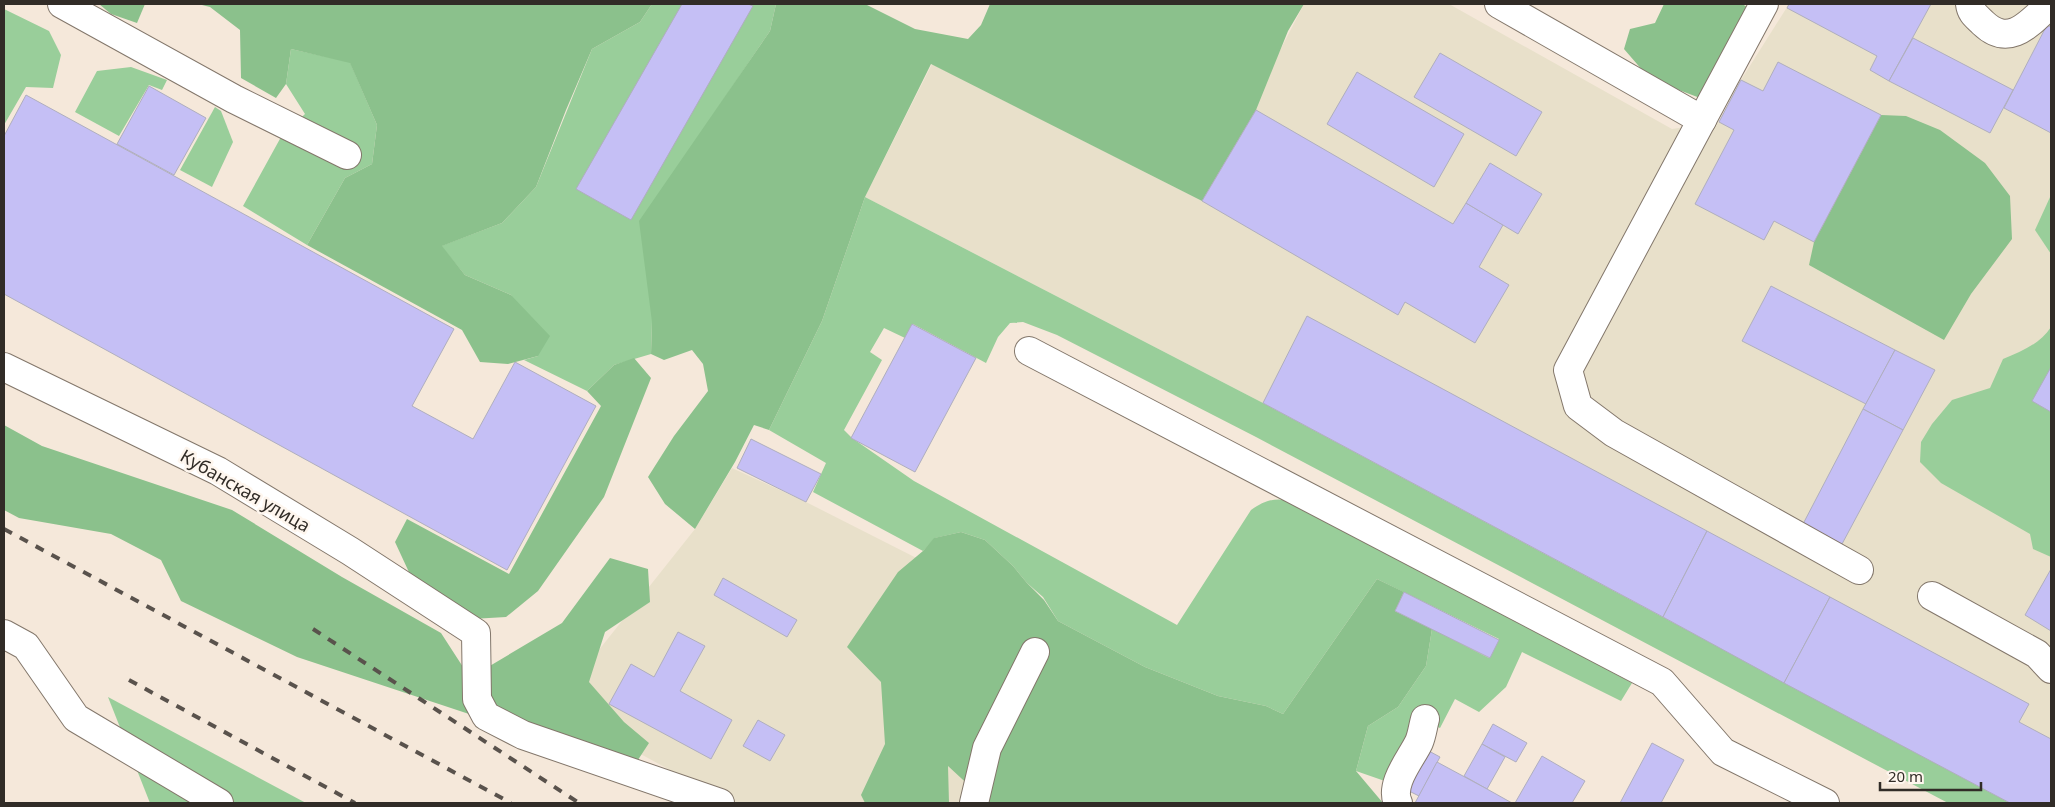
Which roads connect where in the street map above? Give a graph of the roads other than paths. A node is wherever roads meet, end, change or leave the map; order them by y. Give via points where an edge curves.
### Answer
1 (62, 4) edge
2 (1499, 4) edge
3 (1764, 4) edge
4 (1970, 4) edge
5 (2051, 6) edge
6 (1702, 120) junction
7 (347, 156) dead end
8 (1029, 351) dead end
9 (4, 367) edge
10 (1859, 570) dead end
11 (1932, 596) dead end
12 (4, 634) edge
13 (1035, 652) dead end
14 (2051, 668) edge
15 (1426, 719) dead end
16 (219, 803) edge
17 (720, 803) edge
18 (974, 803) edge
19 (1398, 803) edge
20 (1825, 803) edge

1 - 7 street via 234,99
2 - 6 street
3 - 6 street
4 - 5 street via 1971,11 2000,34 2020,32
6 - 10 street via 1568,370 1578,406 1614,434
8 - 20 street via 1662,682 1723,752
9 - 17 street, Кубанская улица via 218,472 350,551 476,633 477,699 486,716 523,735
11 - 14 street via 2037,654
12 - 16 street via 26,646 76,718
13 - 18 street via 988,748
15 - 19 street via 1420,740 1398,780 1395,797

